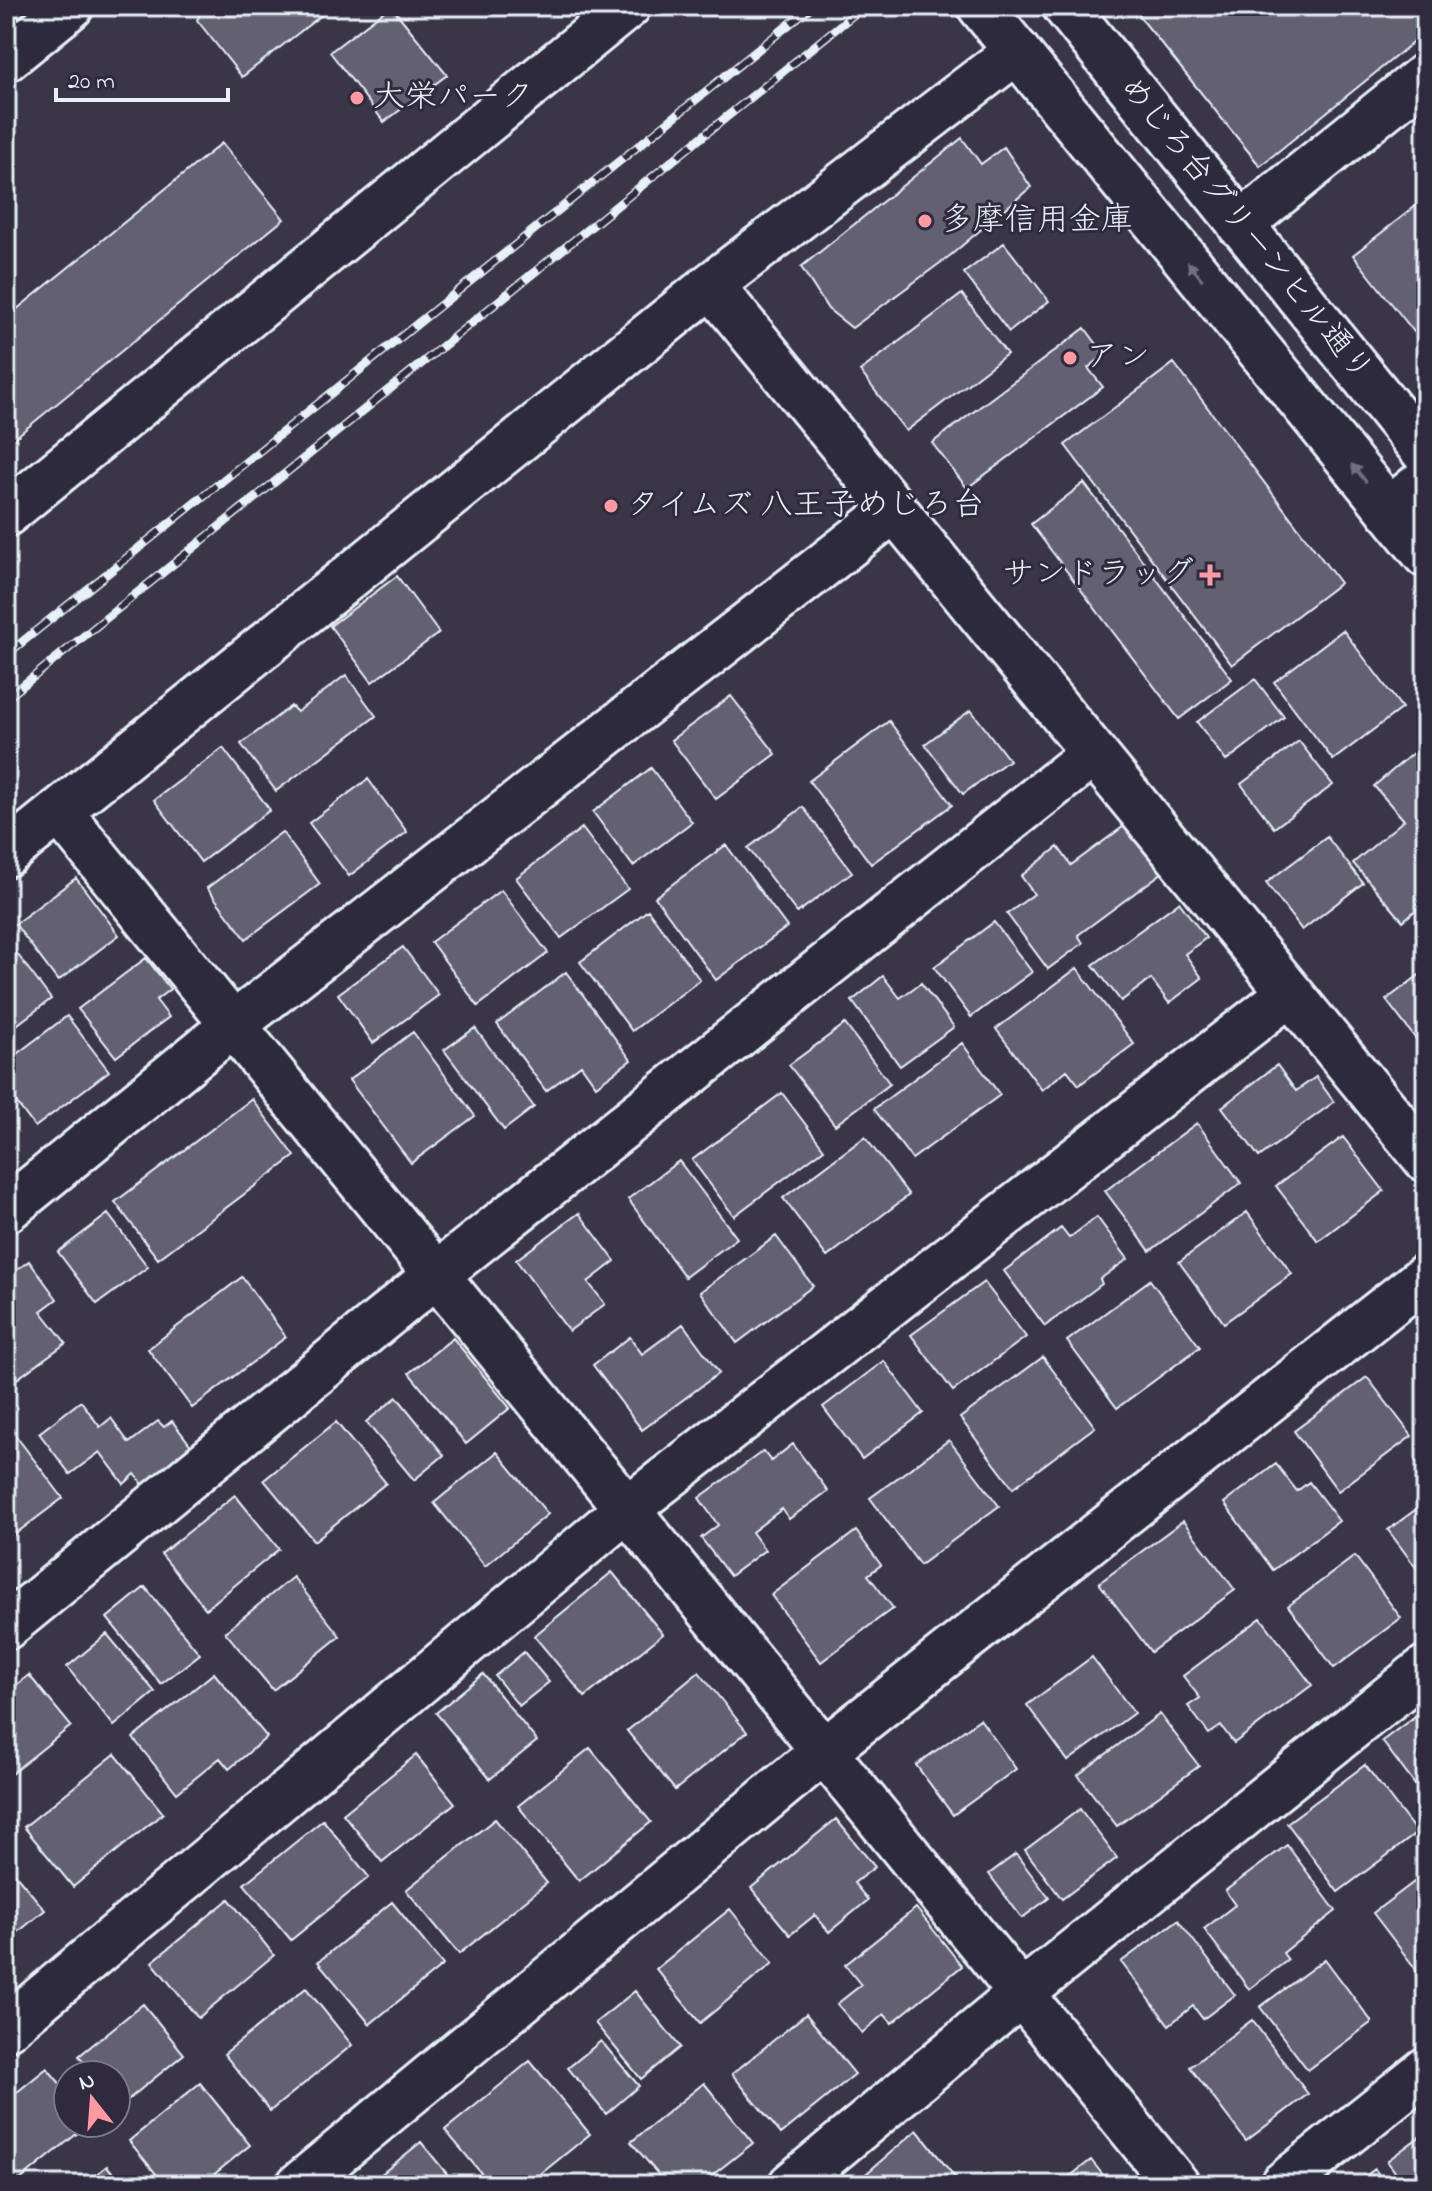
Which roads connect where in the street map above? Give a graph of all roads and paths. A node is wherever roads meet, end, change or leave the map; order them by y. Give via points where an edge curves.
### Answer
1 (71, 6) edge
2 (628, 6) edge
3 (980, 6) edge
4 (1065, 6) edge
5 (1017, 51) junction
6 (6, 59) edge
7 (1426, 75) edge
8 (1240, 225) junction
9 (711, 285) junction
10 (1426, 454) edge
11 (1426, 480) edge
12 (894, 510) junction
13 (1389, 510) junction
14 (6, 514) edge
15 (1426, 555) edge
16 (1094, 753) junction
17 (59, 811) junction
18 (6, 854) edge
19 (1290, 993) junction
20 (233, 1025) junction
21 (1426, 1159) edge
22 (6, 1210) edge
23 (436, 1275) junction
24 (1426, 1276) edge
25 (627, 1509) junction
26 (6, 1627) edge
27 (1426, 1668) edge
28 (824, 1751) junction
29 (1021, 1994) junction
30 (6, 2028) edge
31 (1426, 2070) edge
32 (299, 2185) edge
33 (791, 2185) edge
34 (1177, 2185) edge
35 (1282, 2185) edge

1 - 6 street
2 - 14 street
3 - 5 street, めじろ台グリーンヒル通り
4 - 8 street, めじろ台グリーンヒル通り
5 - 9 street
13 -> 5 street, めじろ台グリーンヒル通り
7 - 8 street
8 - 10 street, めじろ台グリーンヒル通り
9 - 12 street
9 - 17 street
11 - 13 street
12 - 16 street
12 - 20 street
13 - 15 street, めじろ台グリーンヒル通り
16 - 19 street
16 - 23 street
17 - 18 street
17 - 20 street
19 - 21 street
19 - 25 street
20 - 22 street
20 - 23 street
23 - 25 street
23 - 26 street
24 - 28 street
25 - 28 street
25 - 30 street
27 - 29 street
28 - 29 street
28 - 32 street
29 - 33 street
29 - 34 street
31 - 35 street

